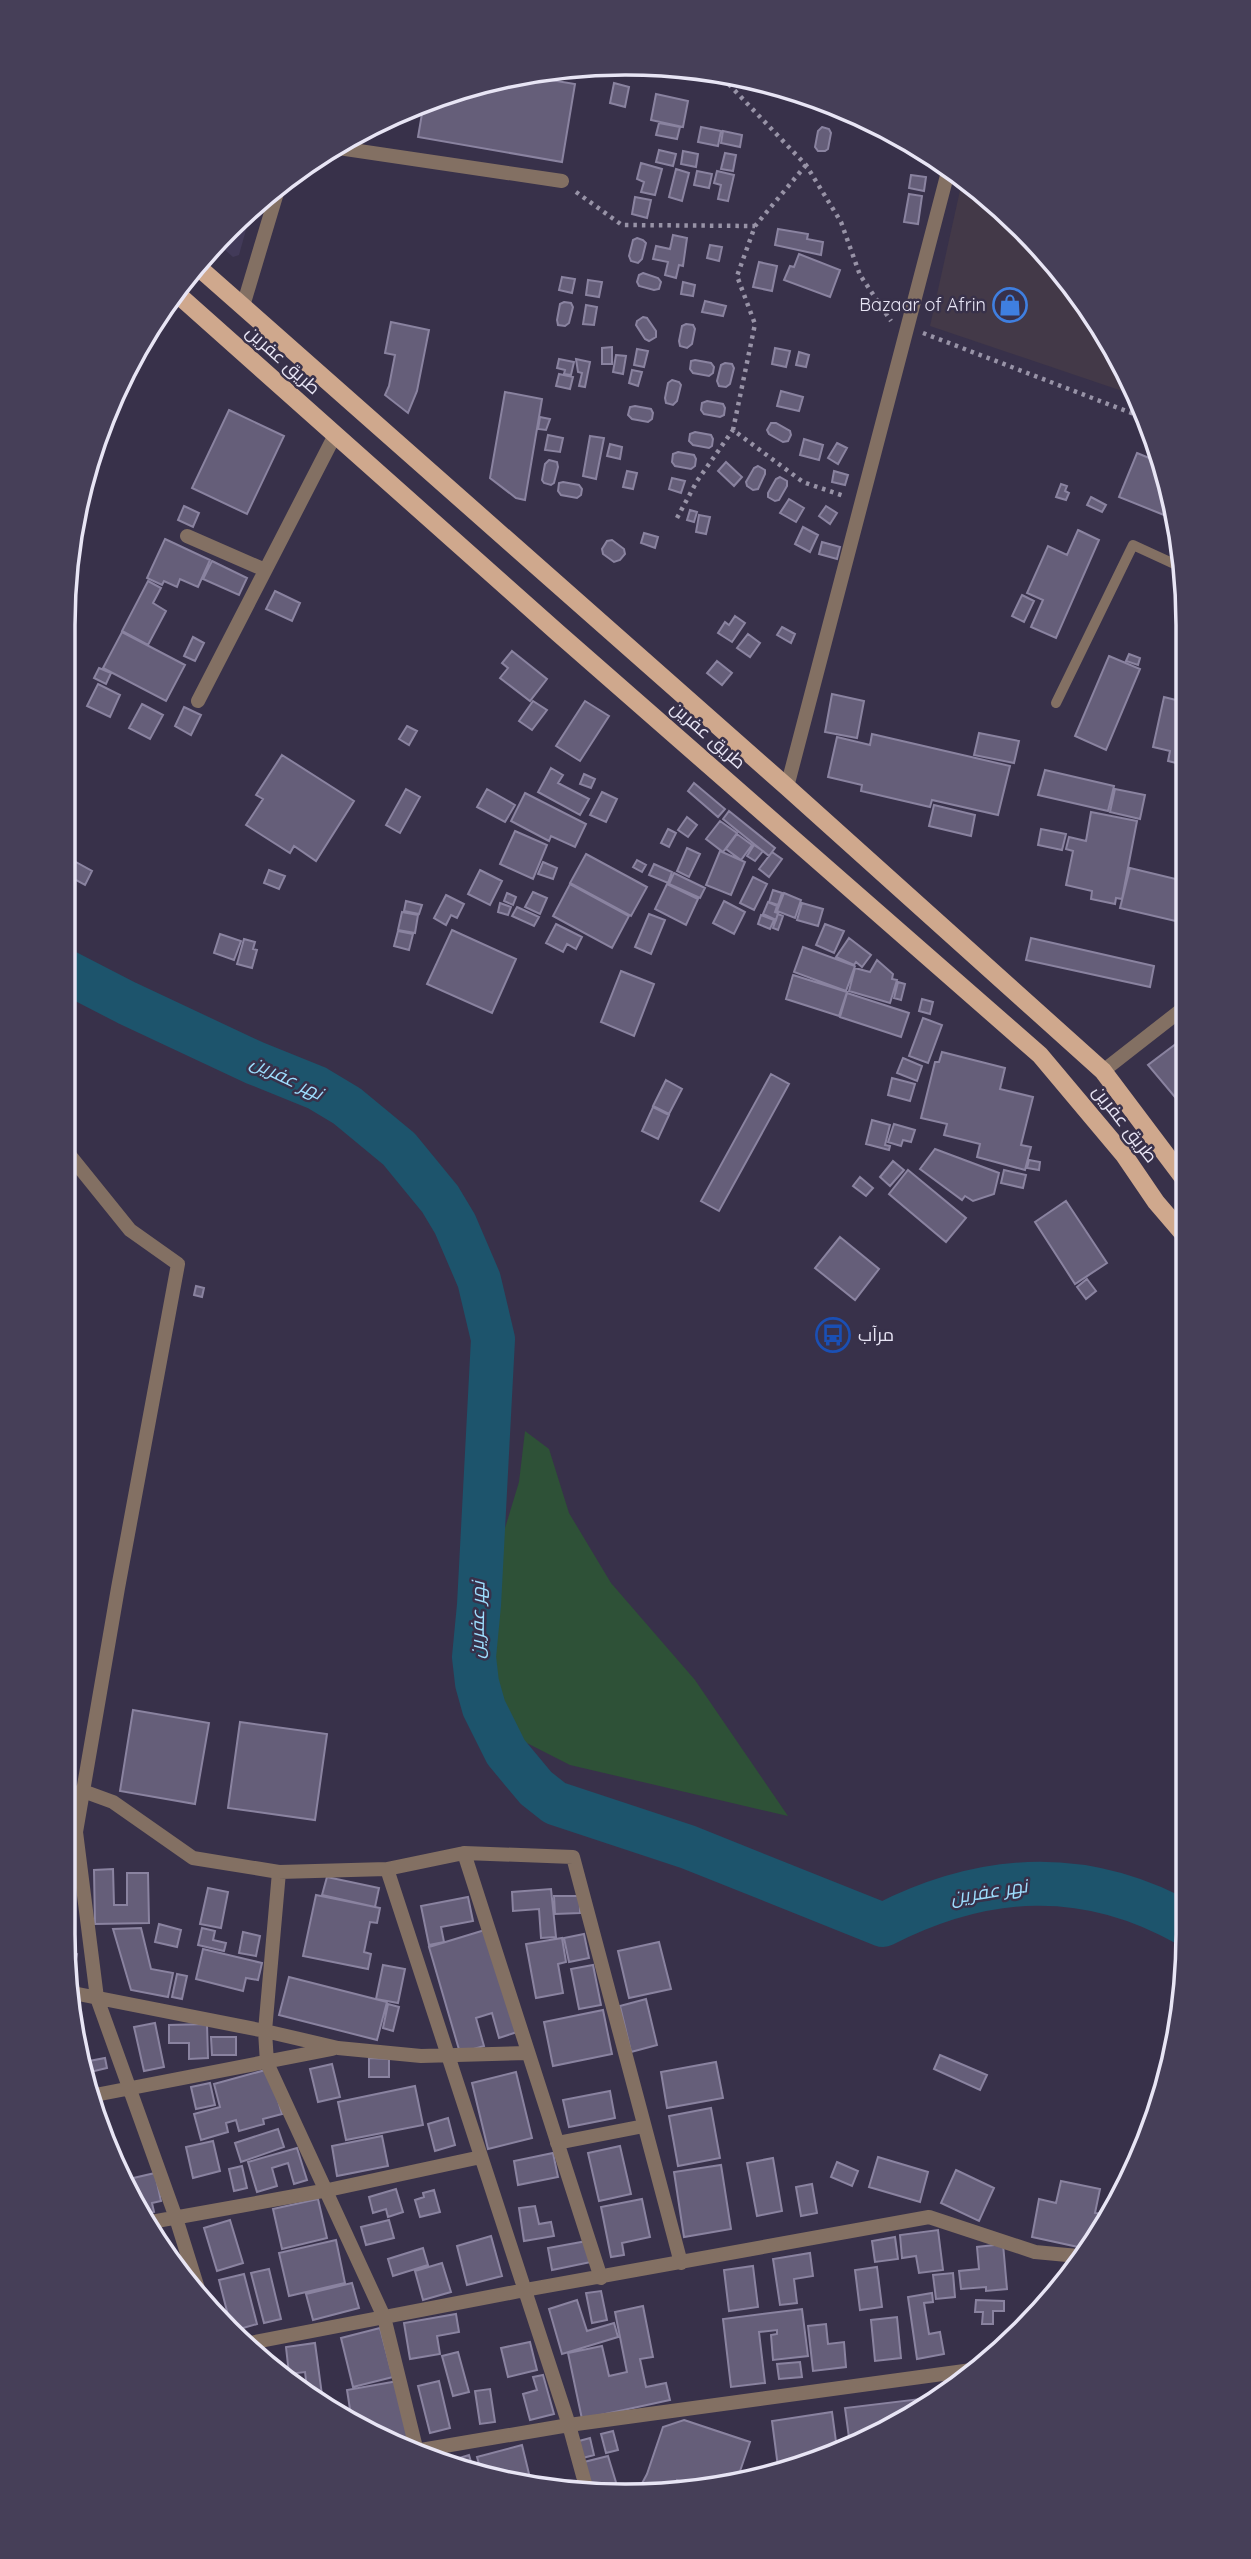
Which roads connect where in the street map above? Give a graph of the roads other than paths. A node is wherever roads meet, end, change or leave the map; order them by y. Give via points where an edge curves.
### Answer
1 (349, 150) edge
2 (946, 179) edge
3 (562, 181) road end
4 (274, 203) edge
5 (204, 272) edge
6 (183, 299) edge
7 (243, 306) junction
8 (335, 435) junction
9 (187, 536) dead end
10 (1172, 563) edge
11 (265, 570) junction
12 (198, 701) dead end
13 (1056, 703) dead end
14 (787, 787) junction
15 (1176, 1014) edge
16 (1103, 1071) junction
17 (75, 1162) edge
18 (1176, 1168) edge
19 (1176, 1225) edge
20 (83, 1791) junction
21 (75, 1793) edge
22 (464, 1853) junction
23 (387, 1869) junction
24 (279, 1872) junction
25 (79, 1994) edge
26 (97, 1998) junction
27 (265, 2031) junction
28 (338, 2048) junction
29 (528, 2053) junction
30 (448, 2056) junction
31 (267, 2063) junction
32 (131, 2089) junction
33 (99, 2094) edge
34 (644, 2126) junction
35 (557, 2143) junction
36 (481, 2157) junction
37 (328, 2190) junction
38 (176, 2218) junction
39 (157, 2221) edge
40 (1071, 2255) edge
41 (681, 2263) junction
42 (193, 2273) edge
43 (601, 2278) junction
44 (524, 2290) junction
45 (384, 2317) junction
46 (257, 2342) edge
47 (956, 2373) edge
48 (569, 2425) junction
49 (411, 2440) edge
50 (434, 2449) edge
51 (585, 2482) edge

1 - 3 street
2 - 14 street
4 - 7 street
5 - 7 main road, طريق عفرين
6 - 8 main road, طريق عفرين
7 - 14 main road, طريق عفرين
8 - 11 street
8 - 19 main road, طريق عفرين via 1040,1055
9 - 11 street
10 - 13 lane via 1133,545
11 - 12 street
14 - 16 main road, طريق عفرين
15 - 16 street
16 - 18 main road, طريق عفرين
17 - 20 street via 130,1230 177,1264
20 - 21 street
20 - 24 street via 113,1802 193,1858
20 - 26 street via 76,1832
22 - 23 street
22 - 29 street
22 - 34 street via 573,1857
23 - 24 street
23 - 30 street
24 - 27 street
25 - 26 street
26 - 27 street
26 - 32 street
27 - 28 street
27 - 31 street
28 - 30 street
28 - 31 street
29 - 30 street
29 - 35 street
30 - 36 street
31 - 32 street
31 - 37 street
32 - 33 street
32 - 38 street
34 - 35 street
34 - 41 street
35 - 43 street
36 - 37 street
36 - 44 street
37 - 38 street
37 - 45 street
38 - 39 street
38 - 42 street
40 - 41 street via 1035,2252 929,2217
41 - 43 street
43 - 44 street
44 - 45 street
44 - 48 street
45 - 46 street
45 - 49 street
47 - 48 street
48 - 50 street
48 - 51 street

